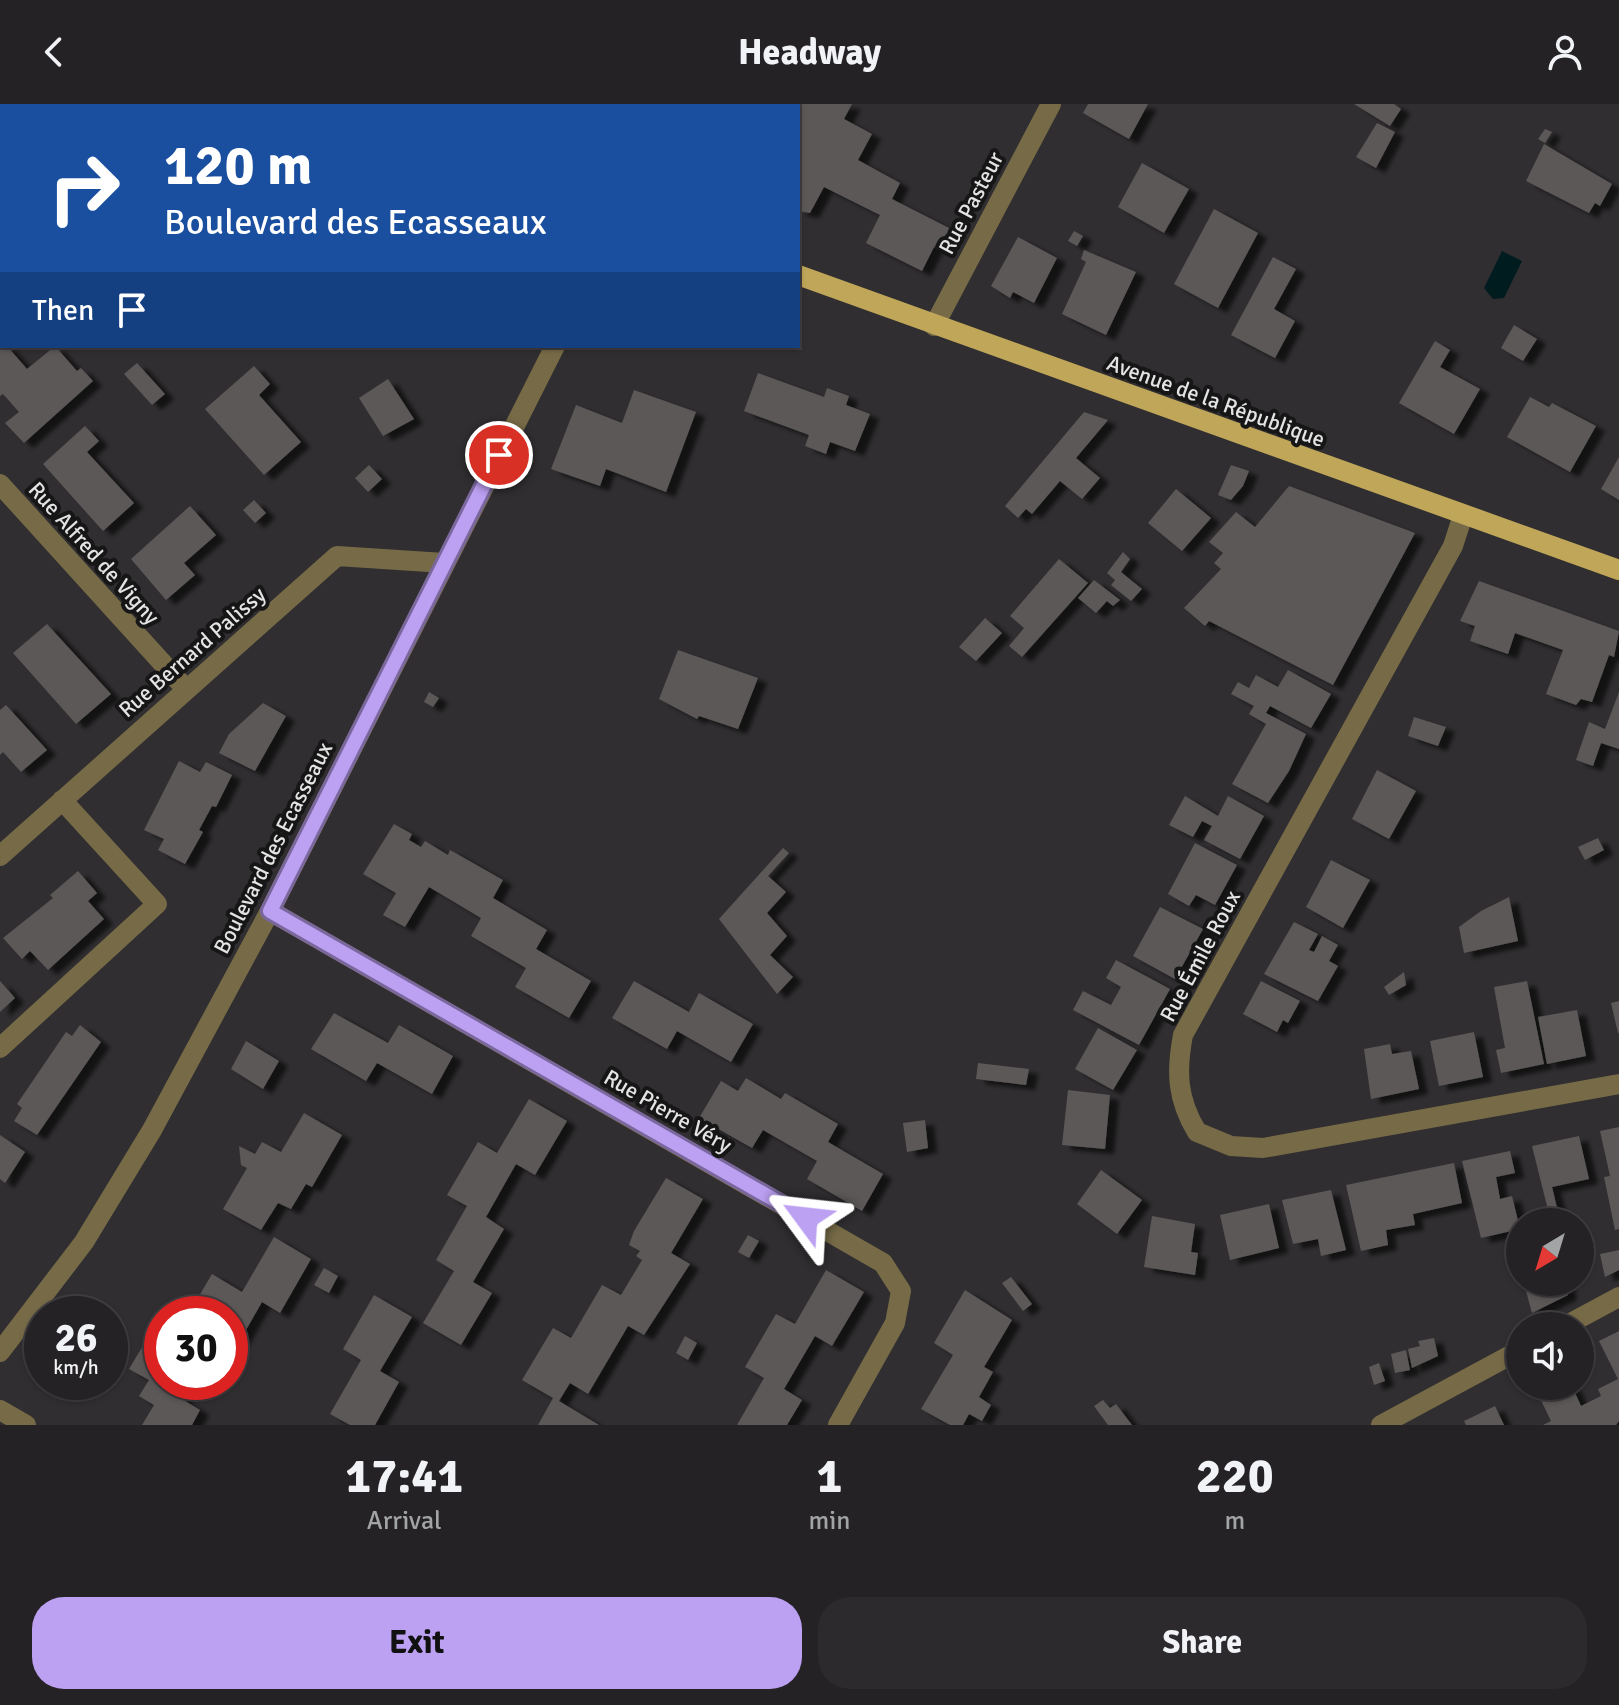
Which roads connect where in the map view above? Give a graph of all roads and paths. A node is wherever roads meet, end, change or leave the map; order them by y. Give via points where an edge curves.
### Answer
1 (1051, 104) edge
2 (800, 276) edge
3 (934, 326) junction
4 (554, 348) edge
5 (0, 484) edge
6 (1463, 515) junction
7 (444, 563) junction
8 (1619, 570) edge
9 (186, 689) junction
10 (62, 800) junction
11 (0, 856) edge
12 (270, 911) junction
13 (0, 1048) edge
14 (1619, 1084) edge
15 (1619, 1297) edge
16 (1591, 1312) edge
17 (0, 1352) edge
18 (1506, 1358) edge
19 (0, 1410) edge
20 (26, 1425) edge
21 (838, 1425) edge
22 (1381, 1425) edge

1 - 3 street, Rue Pasteur
2 - 3 main road, Avenue de la République
3 - 6 main road, Avenue de la République
4 - 7 street, Boulevard des Ecasseaux
5 - 9 street, Rue Alfred de Vigny
6 - 8 main road, Avenue de la République
6 - 14 street, Rue Émile Roux via 1453,546 1183,1035 1179,1094 1197,1132 1231,1146 1263,1148
7 - 9 street, Rue Bernard Palissy via 337,556
7 - 12 street, Boulevard des Ecasseaux
9 - 10 street, Rue Bernard Palissy
10 - 11 street, Rue Bernard Palissy
10 - 13 street via 157,904
12 - 17 street, Boulevard des Ecasseaux via 152,1130 91,1229
12 - 21 street, Rue Pierre Véry via 883,1263 901,1291 895,1323
15 - 16 street
18 - 22 street
19 - 20 street

